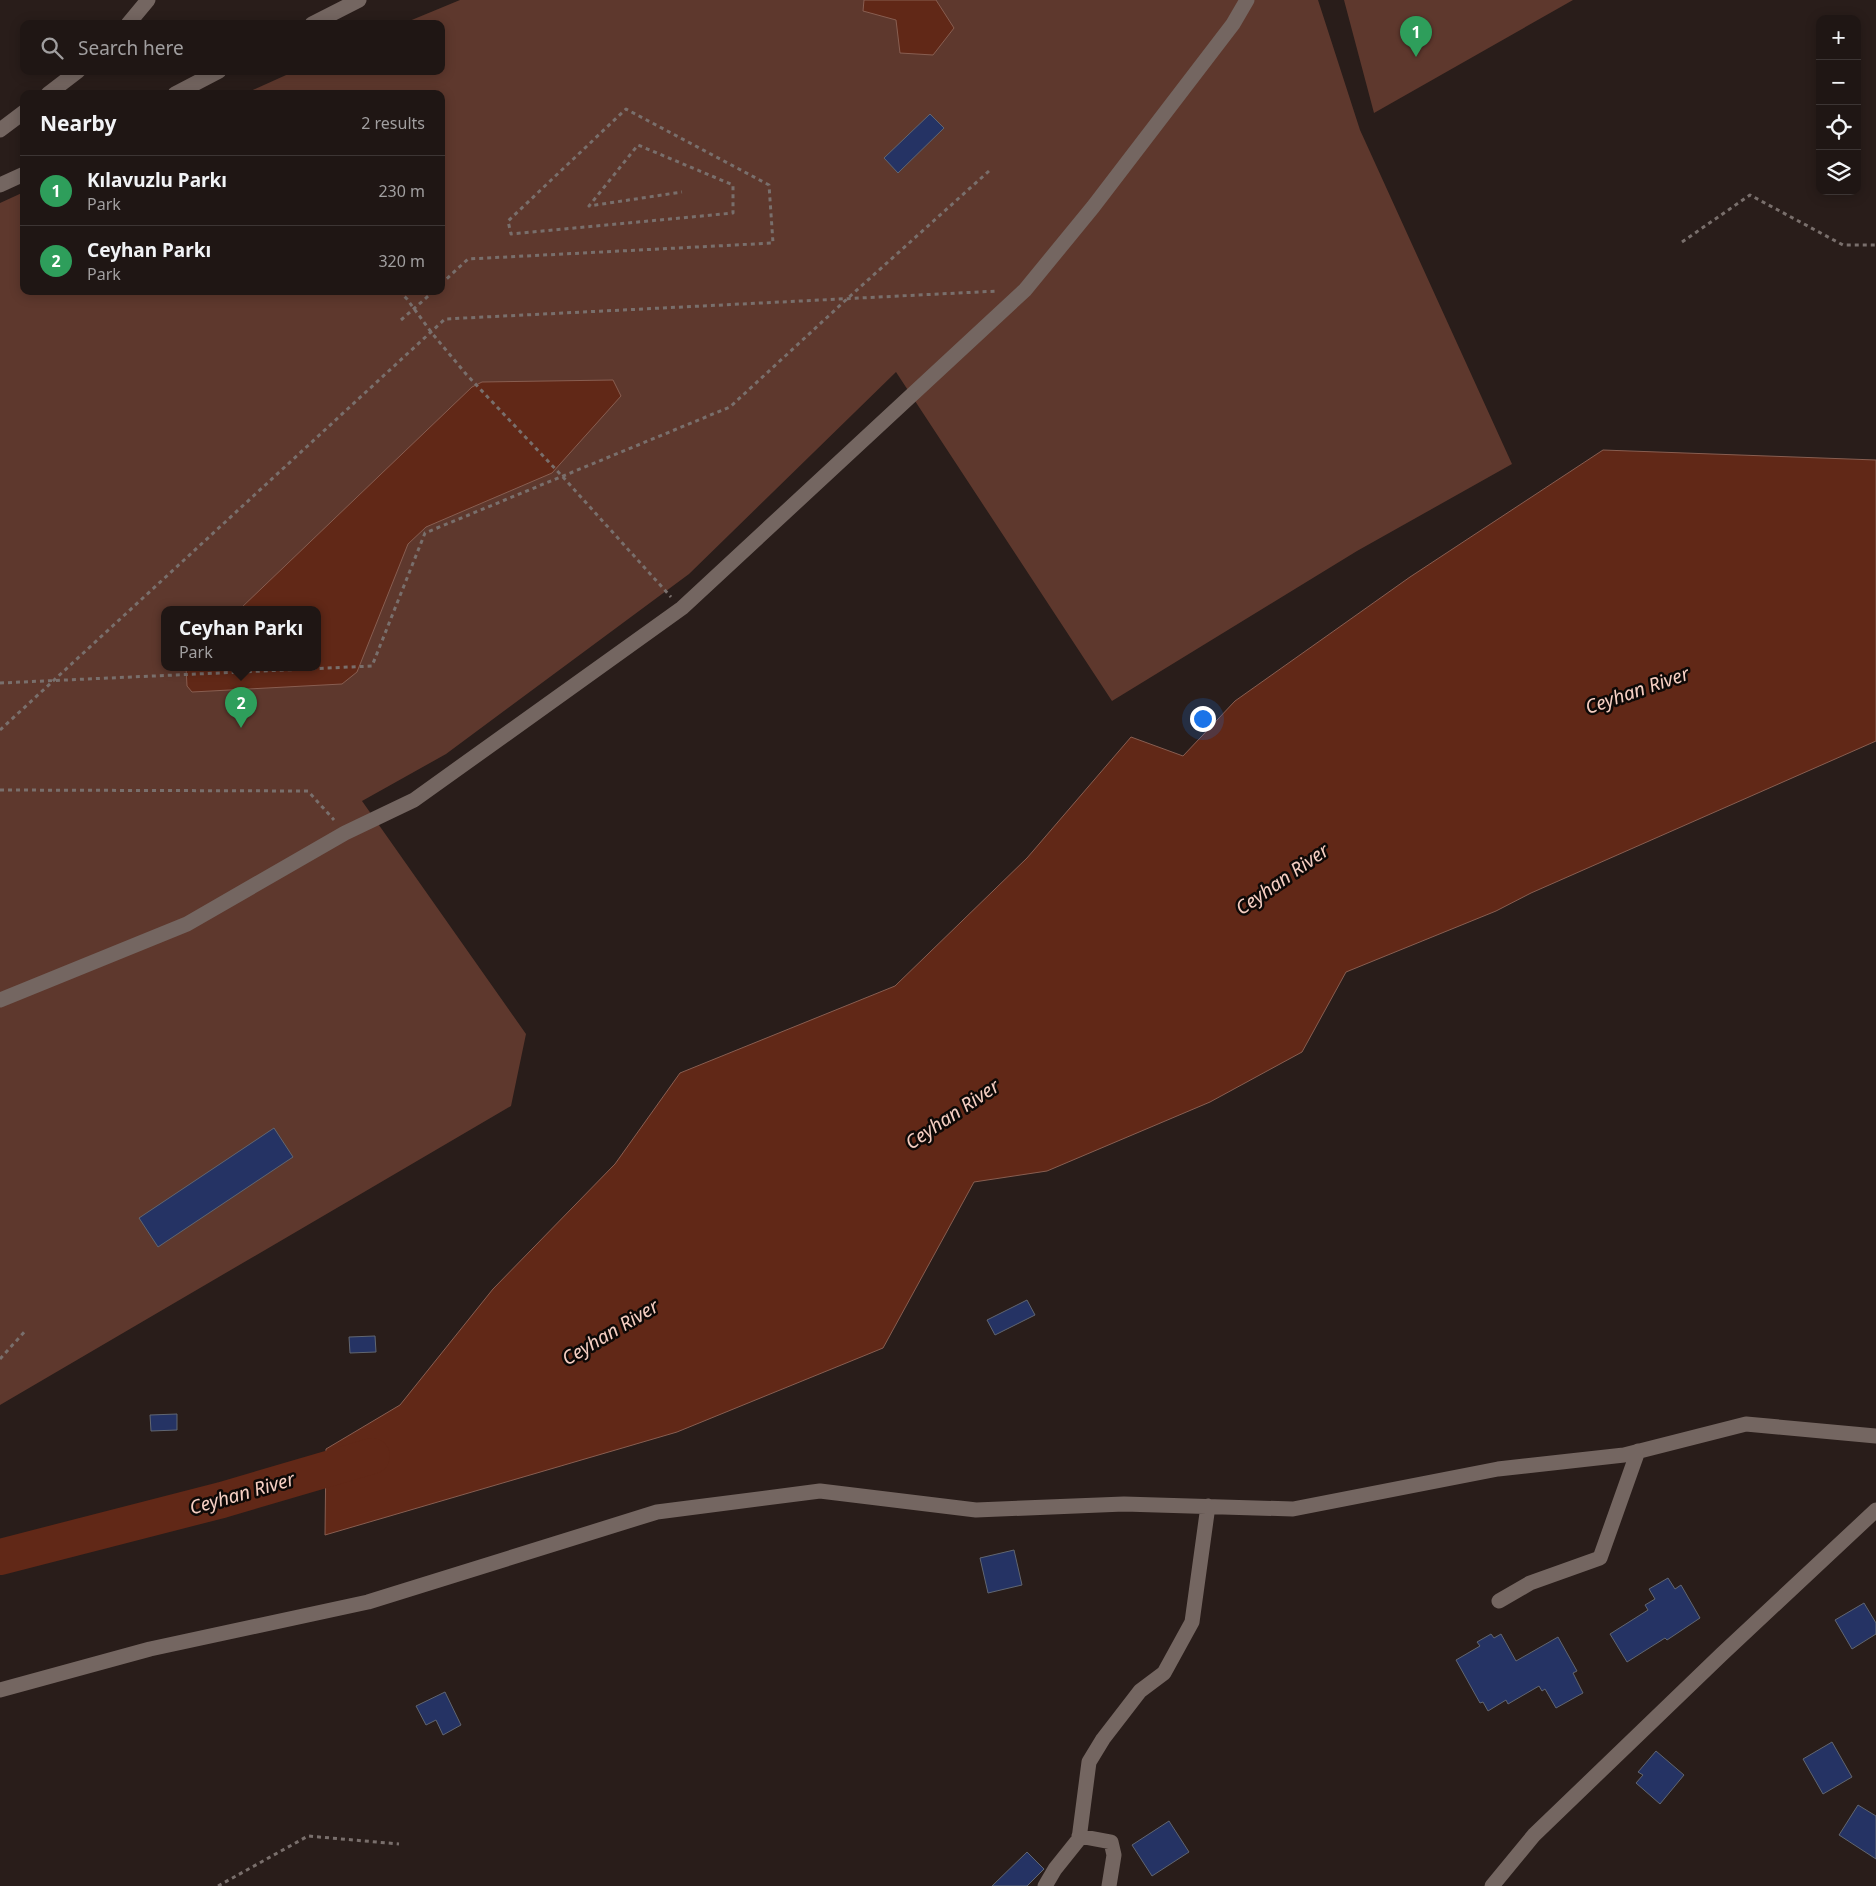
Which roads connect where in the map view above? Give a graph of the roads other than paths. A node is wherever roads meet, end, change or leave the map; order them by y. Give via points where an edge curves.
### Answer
1 (148, 0) edge
2 (359, 0) edge
3 (1247, 0) edge
4 (131, 20) edge
5 (320, 20) edge
6 (73, 75) edge
7 (211, 75) edge
8 (53, 90) edge
9 (183, 90) edge
10 (20, 115) edge
11 (0, 130) edge
12 (20, 176) edge
13 (0, 186) edge
14 (0, 1000) edge
15 (1876, 1436) edge
16 (1638, 1451) junction
17 (1208, 1506) junction
18 (1876, 1510) edge
19 (1499, 1601) dead end
20 (0, 1690) edge
21 (1079, 1836) junction
22 (1510, 1864) junction
23 (1045, 1886) edge
24 (1109, 1886) edge
25 (1492, 1886) edge
26 (1510, 1886) edge

1 - 4 street
2 - 5 street
3 - 14 street via 1227,32 1025,290 682,608 414,800 345,833 187,924
6 - 8 street
7 - 9 street
10 - 11 street
12 - 13 street
15 - 16 street via 1746,1424
16 - 17 street via 1498,1469 1293,1508
16 - 19 street via 1600,1558 1530,1583
17 - 20 street via 1124,1504 976,1510 820,1491 657,1512 368,1602 150,1649
17 - 21 street via 1192,1622 1164,1673 1140,1691 1089,1762
18 - 22 street via 1534,1835
21 - 23 street
21 - 24 street via 1111,1842 1114,1855
22 - 25 street
22 - 26 street

